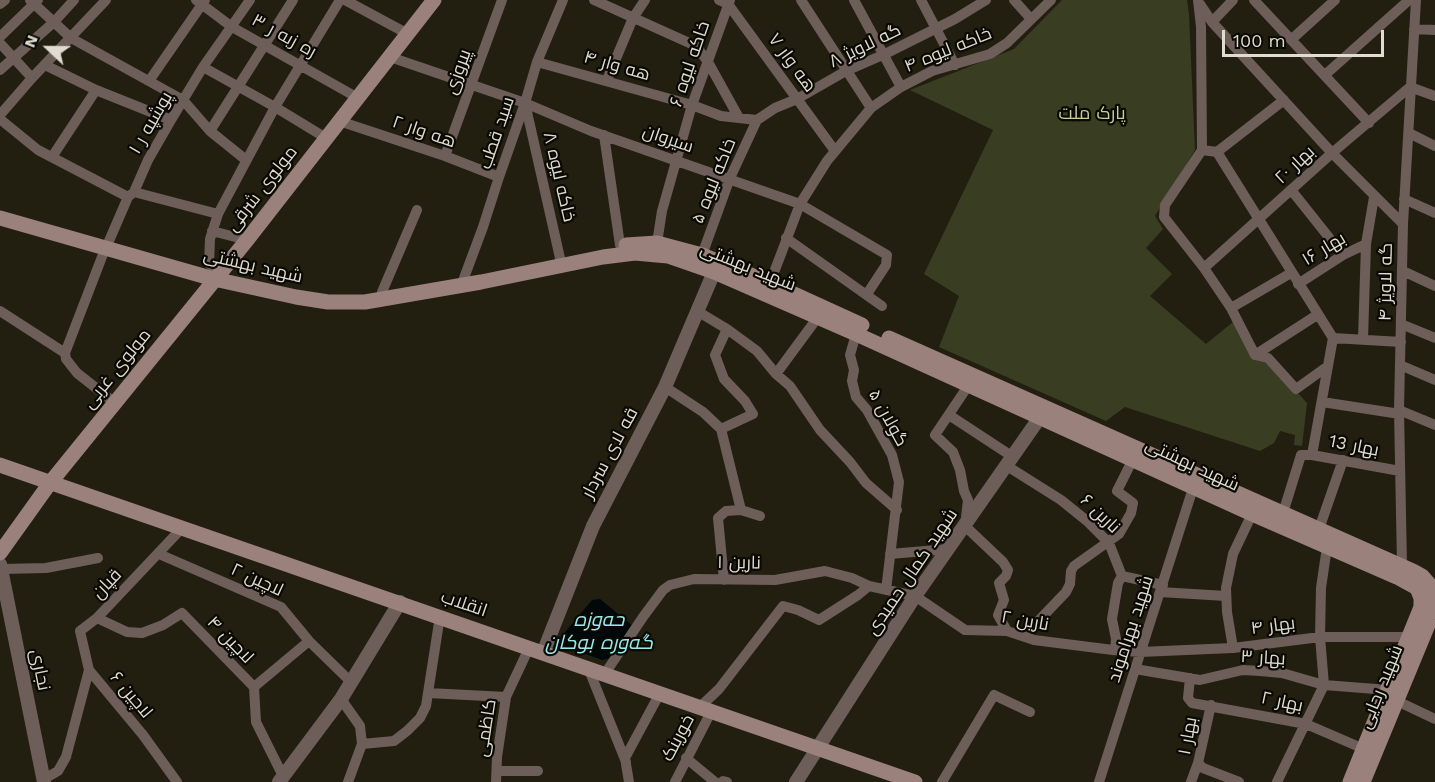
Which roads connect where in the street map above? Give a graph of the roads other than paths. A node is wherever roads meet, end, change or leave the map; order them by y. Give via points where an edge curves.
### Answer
1 (4, 0) edge
2 (74, 0) edge
3 (106, 0) edge
4 (250, 0) edge
5 (293, 0) edge
6 (340, 0) edge
7 (346, 0) edge
8 (434, 0) edge
9 (502, 0) edge
10 (563, 0) edge
11 (594, 0) edge
12 (645, 0) edge
13 (801, 0) edge
14 (854, 0) edge
15 (921, 0) edge
16 (986, 0) edge
17 (1014, 0) edge
18 (1051, 0) edge
19 (1233, 0) edge
20 (1254, 0) edge
21 (1335, 0) edge
22 (1409, 0) edge
23 (1416, 0) edge
24 (201, 1) edge
25 (725, 1) edge
26 (34, 2) edge
27 (1199, 2) edge
28 (0, 4) edge
29 (633, 18) junction
30 (1031, 19) junction
31 (54, 22) junction
32 (1212, 22) junction
33 (232, 27) junction
34 (936, 29) junction
35 (1414, 29) junction
36 (1435, 30) edge
37 (408, 34) junction
38 (0, 37) edge
39 (71, 38) junction
40 (1292, 39) junction
41 (0, 43) edge
42 (265, 45) junction
43 (885, 54) junction
44 (390, 57) junction
45 (15, 58) junction
46 (537, 62) junction
47 (708, 62) junction
48 (300, 64) junction
49 (45, 65) junction
50 (955, 65) junction
51 (203, 67) junction
52 (0, 70) edge
53 (846, 71) junction
54 (1326, 75) junction
55 (32, 78) junction
56 (607, 80) junction
57 (149, 81) junction
58 (471, 85) junction
59 (238, 86) junction
60 (901, 87) junction
61 (1410, 87) junction
62 (96, 90) junction
63 (1435, 96) edge
64 (358, 98) junction
65 (797, 99) junction
66 (183, 100) junction
67 (1284, 100) junction
68 (525, 103) junction
69 (692, 105) junction
70 (275, 107) junction
71 (871, 108) junction
72 (0, 117) edge
73 (739, 118) junction
74 (171, 120) junction
75 (757, 120) junction
76 (339, 121) junction
77 (1369, 123) junction
78 (210, 131) junction
79 (1409, 133) junction
80 (604, 135) junction
81 (326, 138) junction
82 (1435, 146) edge
83 (1202, 150) junction
84 (835, 151) junction
85 (1217, 152) junction
86 (1332, 153) junction
87 (52, 156) junction
88 (445, 156) junction
89 (246, 160) junction
90 (677, 160) junction
91 (499, 177) junction
92 (730, 178) junction
93 (1292, 191) junction
94 (131, 194) junction
95 (1374, 197) junction
96 (1404, 199) junction
97 (800, 204) junction
98 (0, 210) edge
99 (417, 210) dead end
100 (1435, 213) edge
101 (218, 214) junction
102 (0, 218) edge
103 (1258, 221) junction
104 (1403, 224) junction
105 (212, 231) junction
106 (786, 238) junction
107 (247, 240) junction
108 (657, 243) junction
109 (1366, 244) junction
110 (107, 245) junction
111 (620, 245) junction
112 (702, 255) junction
113 (1343, 255) junction
114 (560, 258) junction
115 (1204, 268) junction
116 (1403, 271) junction
117 (714, 272) junction
118 (1291, 273) junction
119 (218, 275) junction
120 (464, 278) junction
121 (770, 283) junction
122 (1298, 284) junction
123 (1435, 286) edge
124 (382, 292) junction
125 (867, 294) junction
126 (882, 306) dead end
127 (1231, 308) junction
128 (0, 311) edge
129 (697, 311) junction
130 (1317, 315) junction
131 (818, 317) junction
132 (1401, 324) junction
133 (727, 328) junction
134 (856, 334) junction
135 (1333, 338) junction
136 (1435, 338) edge
137 (1363, 339) junction
138 (1401, 342) junction
139 (65, 353) junction
140 (1255, 355) junction
141 (1400, 365) junction
142 (1328, 366) junction
143 (776, 374) junction
144 (1435, 380) edge
145 (968, 386) junction
146 (665, 387) junction
147 (1322, 402) junction
148 (115, 403) junction
149 (1399, 412) junction
150 (1043, 414) junction
151 (949, 416) junction
152 (1435, 425) edge
153 (721, 429) junction
154 (1307, 455) junction
155 (1133, 459) junction
156 (1343, 460) junction
157 (1010, 462) junction
158 (0, 465) edge
159 (1400, 471) junction
160 (1196, 481) junction
161 (50, 483) junction
162 (741, 510) junction
163 (897, 510) junction
164 (1283, 513) junction
165 (1252, 514) junction
166 (760, 516) dead end
167 (965, 526) junction
168 (182, 528) junction
169 (1319, 529) junction
170 (1109, 543) junction
171 (1327, 547) junction
172 (949, 549) junction
173 (0, 553) edge
174 (159, 554) junction
175 (890, 554) junction
176 (98, 558) dead end
177 (1, 567) edge
178 (1407, 568) junction
179 (1435, 570) edge
180 (1122, 576) junction
181 (724, 580) junction
182 (869, 586) junction
183 (1161, 588) junction
184 (886, 590) junction
185 (915, 596) junction
186 (1226, 596) junction
187 (400, 602) junction
188 (1430, 609) edge
189 (440, 616) junction
190 (97, 618) junction
191 (1007, 631) junction
192 (1024, 636) junction
193 (1320, 637) junction
194 (1409, 637) junction
195 (309, 641) junction
196 (1233, 648) junction
197 (536, 650) junction
198 (1115, 650) junction
199 (1140, 652) junction
200 (589, 669) junction
201 (1135, 669) junction
202 (88, 670) junction
203 (604, 675) junction
204 (1190, 678) junction
205 (351, 682) junction
206 (1324, 684) junction
207 (254, 687) junction
208 (428, 693) junction
209 (660, 693) junction
210 (1393, 695) junction
211 (506, 697) junction
212 (341, 699) junction
213 (1211, 705) junction
214 (706, 708) junction
215 (1030, 712) dead end
216 (1435, 719) edge
217 (1306, 724) junction
218 (362, 744) junction
219 (818, 748) junction
220 (1364, 749) junction
221 (686, 758) junction
222 (626, 762) junction
223 (1197, 763) junction
224 (538, 771) dead end
225 (496, 776) edge
226 (281, 779) edge
227 (44, 780) edge
228 (177, 782) edge
229 (348, 782) edge
230 (629, 782) edge
231 (675, 782) edge
232 (721, 782) edge
233 (796, 782) edge
234 (915, 782) edge
235 (942, 782) edge
236 (1100, 782) edge
237 (1191, 782) edge
238 (1239, 782) edge
239 (1277, 782) edge
240 (1350, 782) edge
241 (1363, 782) edge

1 - 28 street
2 - 31 street
3 - 39 street
4 - 33 street, ۱ پوشپه ر
5 - 42 street
6 - 48 street, مولوی شرقی
7 - 37 street
8 - 37 main road, مولوی شرقی
9 - 58 street, پیروزی
10 - 46 street, سید قطب
11 - 29 street
12 - 29 street
13 - 53 street
14 - 43 street
15 - 34 street
16 - 34 street, گه لاویژ ۸
17 - 30 street
18 - 30 street, خاکه لیوه ۴
19 - 32 street
20 - 40 street
21 - 40 street
22 - 54 street
23 - 35 street, گه لاویژ ۴
24 - 33 street, ره زبه ر ۳
24 - 57 street
25 - 47 street, خاکه لیوه ۶
25 - 65 street, هه وار ۷
26 - 31 street
26 - 38 street
27 - 32 street
27 - 83 street
29 - 47 street via 696,46
29 - 56 street
30 - 50 street, خاکه لیوه ۴ via 1008,43 990,54
31 - 39 street
31 - 45 street
32 - 67 street
33 - 42 street, ره زبه ر ۳
33 - 51 street, ۱ پوشپه ر
34 - 43 street, گه لاویژ ۸
34 - 50 street
35 - 36 street
35 - 61 street, گه لاویژ ۴
37 - 44 main road, مولوی شرقی
39 - 49 street
39 - 57 street
40 - 54 street
41 - 45 street
42 - 48 street, ره زبه ر ۳
42 - 59 street
43 - 53 street, گه لاویژ ۸
43 - 60 street
44 - 58 street, سیروان
44 - 64 main road, مولوی شرقی
45 - 52 street
45 - 55 street
46 - 56 street, هه وار ۴
46 - 68 street, سید قطب
47 - 69 street, خاکه لیوه ۶
47 - 73 street
48 - 64 street, ره زبه ر ۳
48 - 70 street, مولوی شرقی
49 - 55 street
49 - 62 street
50 - 60 street, خاکه لیوه ۴
51 - 59 street
51 - 66 street, ۱ پوشپه ر
53 - 65 street, گه لاویژ ۸
53 - 71 street
54 - 77 street
55 - 72 street
56 - 69 street, هه وار ۴
57 - 66 street
58 - 68 street, سیروان
58 - 88 street, پیروزی
59 - 70 street
59 - 78 street
60 - 71 street, خاکه لیوه ۴
61 - 63 street
61 - 77 street, بهار ۲۰
61 - 79 street, گه لاویژ ۴
62 - 74 street
62 - 87 street
64 - 76 main road, مولوی شرقی
65 - 75 street, گه لاویژ ۸
65 - 84 street, هه وار ۷
66 - 74 street, ۱ پوشپه ر
66 - 78 street
67 - 85 street
67 - 86 street
68 - 80 street, سیروان
68 - 91 street, سید قطب
68 - 114 street, خاکه لیوه ۸
69 - 73 street, هه وار ۴
69 - 90 street, خاکه لیوه ۶
70 - 81 street
70 - 89 street, مولوی شرقی
71 - 84 street, خاکه لیوه ۴
72 - 87 street via 38,150
73 - 75 street, هه وار ۴
74 - 94 street, ۱ پوشپه ر
75 - 92 street, خاکه لیوه ۵
76 - 81 main road, مولوی شرقی
76 - 88 street, هه وار ۲
77 - 86 street, بهار ۲۰
78 - 89 street
79 - 82 street
79 - 96 street, گه لاویژ ۴
80 - 90 street, سیروان
80 - 111 street
81 - 107 main road, مولوی شرقی
83 - 85 street
83 - 115 street via 1165,205 1164,217
84 - 97 street, خاکه لیوه ۴
85 - 103 street
86 - 93 street, بهار ۲۰
86 - 95 street
87 - 94 street
88 - 91 street, هه وار ۲
89 - 101 street, مولوی شرقی
90 - 92 street, سیروان
90 - 108 street, خاکه لیوه ۶
91 - 120 street, سید قطب
92 - 97 street, سیروان
92 - 112 street, خاکه لیوه ۵
93 - 103 street, بهار ۲۰
93 - 113 street
94 - 101 street
94 - 110 street, ۱ پوشپه ر
95 - 104 street
95 - 109 street
96 - 100 street
96 - 104 street, گه لاویژ ۴
97 - 106 street, خاکه لیوه ۴
97 - 125 street, سیروان via 887,255 886,265
98 - 110 main road, شهید بهشتی
99 - 124 street
101 - 105 street, مولوی شرقی
102 - 110 main road, شهید بهشتی
103 - 115 street, بهار ۲۰
103 - 118 street
104 - 116 street, گه لاویژ ۴
105 - 107 street
105 - 119 street, مولوی شرقی via 209,264
106 - 121 street, خاکه لیوه ۴
106 - 125 street
107 - 119 main road, مولوی شرقی
108 - 111 main road, شهید بهشتی
108 - 112 main road, شهید بهشتی
109 - 113 street, بهار ۱۶
109 - 137 street
110 - 119 main road, شهید بهشتی
110 - 139 street, ۱ پوشپه ر
111 - 114 main road, شهید بهشتی
112 - 121 main road, شهید بهشتی
113 - 122 street, بهار ۱۶
114 - 120 main road, شهید بهشتی
115 - 127 street
116 - 123 street
116 - 132 street, گه لاویژ ۴
117 - 119 main road, شهید بهشتی via 668,256 635,253 365,302 296,297
117 - 129 street, قه لای سردار
117 - 131 main road, شهید بهشتی
118 - 122 street
118 - 127 street
119 - 124 main road, شهید بهشتی via 316,293
119 - 148 main road, مولوی غربی
120 - 124 main road, شهید بهشتی
121 - 150 main road, شهید بهشتی
122 - 130 street
125 - 126 street
127 - 140 street
128 - 139 street
129 - 133 street
129 - 146 street, قه لای سردار
130 - 135 street
130 - 140 street
131 - 134 main road, شهید بهشتی
131 - 143 street
132 - 136 street
132 - 138 street, گه لاویژ ۴
133 - 143 street via 757,351
133 - 153 street via 716,355 724,379 753,414
134 - 145 main road, شهید بهشتی
134 - 163 street, گولان ۵ via 850,355 852,381 856,397 892,455 899,482
135 - 137 street
135 - 142 street
137 - 138 street
138 - 141 street, گه لاویژ ۴
139 - 148 street via 77,373
140 - 142 street via 1268,358 1296,389
141 - 144 street
141 - 149 street, گه لاویژ ۴
142 - 147 street
143 - 163 street via 790,386 820,430 866,483
145 - 150 main road, شهید بهشتی
145 - 151 street
146 - 153 street
146 - 197 street, قه لای سردار via 593,526
147 - 149 street
147 - 154 street
148 - 161 main road, مولوی غربی
149 - 152 street
149 - 159 street, گه لاویژ ۴
150 - 155 main road, شهید بهشتی
150 - 157 street, شهید کمال حمیدی
150 - 160 main road, شهید بهشتی
151 - 157 street, نارین ۶
151 - 167 street via 935,435 953,452 960,470 968,500
153 - 162 street
154 - 156 street, بهار 13
154 - 164 street
155 - 160 main road, شهید بهشتی
155 - 170 street via 1117,491 1133,503 1131,513
156 - 159 street, بهار 13
156 - 169 street
157 - 167 street, شهید کمال حمیدی
157 - 170 street, نارین ۶ via 1088,521
158 - 161 main road, انقلاب
159 - 178 street, گه لاویژ ۴
160 - 164 main road, شهید بهشتی
160 - 165 main road, شهید بهشتی
160 - 183 street, شهید بهراموند
161 - 168 main road, انقلاب
161 - 173 main road, مولوی غربی
162 - 166 street
162 - 181 street via 726,511 718,518
163 - 175 street, گولان ۵
164 - 169 main road, شهید بهشتی
165 - 171 main road, شهید بهشتی
165 - 186 street via 1233,554
167 - 172 street, شهید کمال حمیدی
167 - 191 street via 1008,570 999,583 1004,600 998,615
168 - 174 street, قپان
168 - 187 main road, انقلاب
169 - 178 main road, شهید بهشتی
170 - 180 street, نارین ۶
170 - 192 street via 1074,566 1066,592
171 - 188 main road, شهید بهشتی via 1417,588
171 - 193 street
172 - 175 street
172 - 185 street, شهید کمال حمیدی
174 - 190 street, قپان
174 - 195 street, لاچین ۲ via 281,607
175 - 184 street, گولان ۵
176 - 177 street via 46,568
177 - 227 street, نجاری
178 - 179 main road via 1430,573
178 - 188 main road via 1429,585 1434,597
180 - 183 street
180 - 198 street via 1112,619
181 - 182 street, نارین ۱ via 775,580 825,571
181 - 203 street, نارین ۱ via 694,579 663,590
182 - 184 street, نارین ۱
182 - 214 street, خورینک via 819,620 783,606
183 - 186 street
183 - 199 street, شهید بهراموند
184 - 185 street, نارین ۱
185 - 191 street, نارین ۲ via 965,630
185 - 219 street, شهید کمال حمیدی
186 - 196 street
187 - 189 main road, انقلاب
187 - 205 street
188 - 194 main road, شهید رجایی
188 - 210 main road, شهید رجایی
189 - 197 main road, انقلاب
189 - 208 street
190 - 202 street, قپان via 80,631
190 - 207 street, لاچین ۴ via 127,632 142,633 182,613
191 - 192 street, نارین ۲
192 - 198 street, نارین ۲
193 - 194 street, بهار ۴
193 - 196 street, بهار ۴
193 - 206 street
194 - 210 main road, شهید رجایی
195 - 205 street, لاچین ۲
195 - 207 street
196 - 199 street, بهار ۴
197 - 200 main road, انقلاب
197 - 211 street, کاظمی
198 - 199 street, نارین ۲
199 - 201 street, شهید بهراموند
200 - 203 main road, انقلاب
200 - 222 street
201 - 204 street, بهار ۳
201 - 236 street, شهید بهراموند
202 - 227 street, لاچین ۶ via 66,757 58,771
202 - 228 street, لاچین ۶
203 - 209 main road, انقلاب
204 - 206 street, بهار ۳ via 1200,680 1243,670 1282,673
204 - 213 street, بهار ۲ via 1189,701
205 - 212 street
206 - 210 street, بهار ۳
206 - 217 street
207 - 226 street, لاچین ۴ via 256,722
208 - 211 street
208 - 218 street via 420,718 407,731 394,741
209 - 214 main road, انقلاب
209 - 222 street
210 - 216 street
210 - 220 main road, شهید رجایی
210 - 241 main road, شهید رجایی
211 - 225 street, کاظمی
212 - 218 street via 360,726
212 - 226 street
213 - 217 street, بهار ۲
213 - 223 street, بهار ۱
214 - 219 main road, انقلاب
214 - 221 street, خورینک
215 - 235 street via 994,695
217 - 220 street, بهار ۲
217 - 239 street
218 - 229 street
219 - 233 street, شهید کمال حمیدی
219 - 234 main road, انقلاب
220 - 240 main road, شهید رجایی
221 - 231 street, خورینک
221 - 232 street
222 - 230 street
223 - 237 street
223 - 238 street, بهار ۱
224 - 225 street

